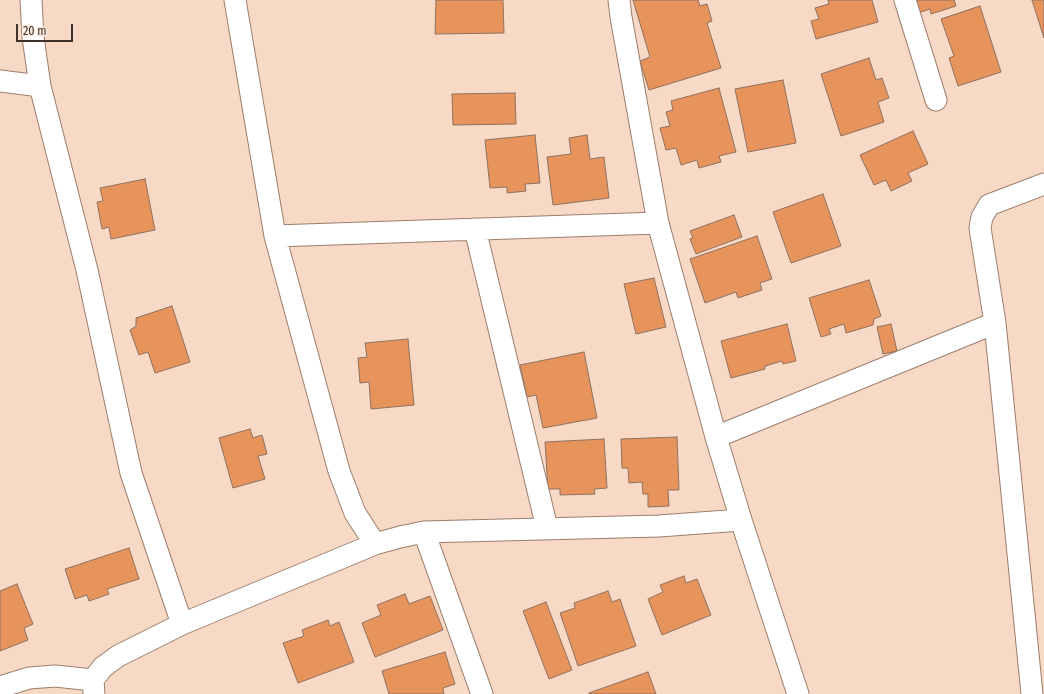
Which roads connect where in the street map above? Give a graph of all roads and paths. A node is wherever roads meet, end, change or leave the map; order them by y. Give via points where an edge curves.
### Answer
1 (31, 0) edge
2 (235, 0) edge
3 (619, 0) edge
4 (905, 0) edge
5 (0, 81) edge
6 (40, 86) junction
7 (936, 100) dead end
8 (1044, 184) edge
9 (658, 223) junction
10 (475, 229) junction
11 (275, 236) junction
12 (995, 323) junction
13 (716, 437) junction
14 (741, 520) junction
15 (547, 528) junction
16 (424, 532) junction
17 (375, 544) junction
18 (182, 624) junction
19 (0, 687) edge
20 (93, 687) edge
21 (482, 694) edge
22 (798, 694) edge
23 (1032, 694) edge

1 - 6 street
2 - 11 street
3 - 9 street
4 - 7 street
5 - 6 street
6 - 18 street via 87,270 131,473
8 - 12 street via 989,205 982,217 980,228
9 - 10 street
9 - 13 street
10 - 11 street
10 - 15 street
11 - 17 street via 339,471 355,513
12 - 13 street
12 - 23 street
13 - 14 street
14 - 15 street via 659,526
14 - 22 street
15 - 16 street
16 - 17 street
16 - 21 street
17 - 18 street
18 - 20 street via 103,666
19 - 20 street via 29,678 55,676

